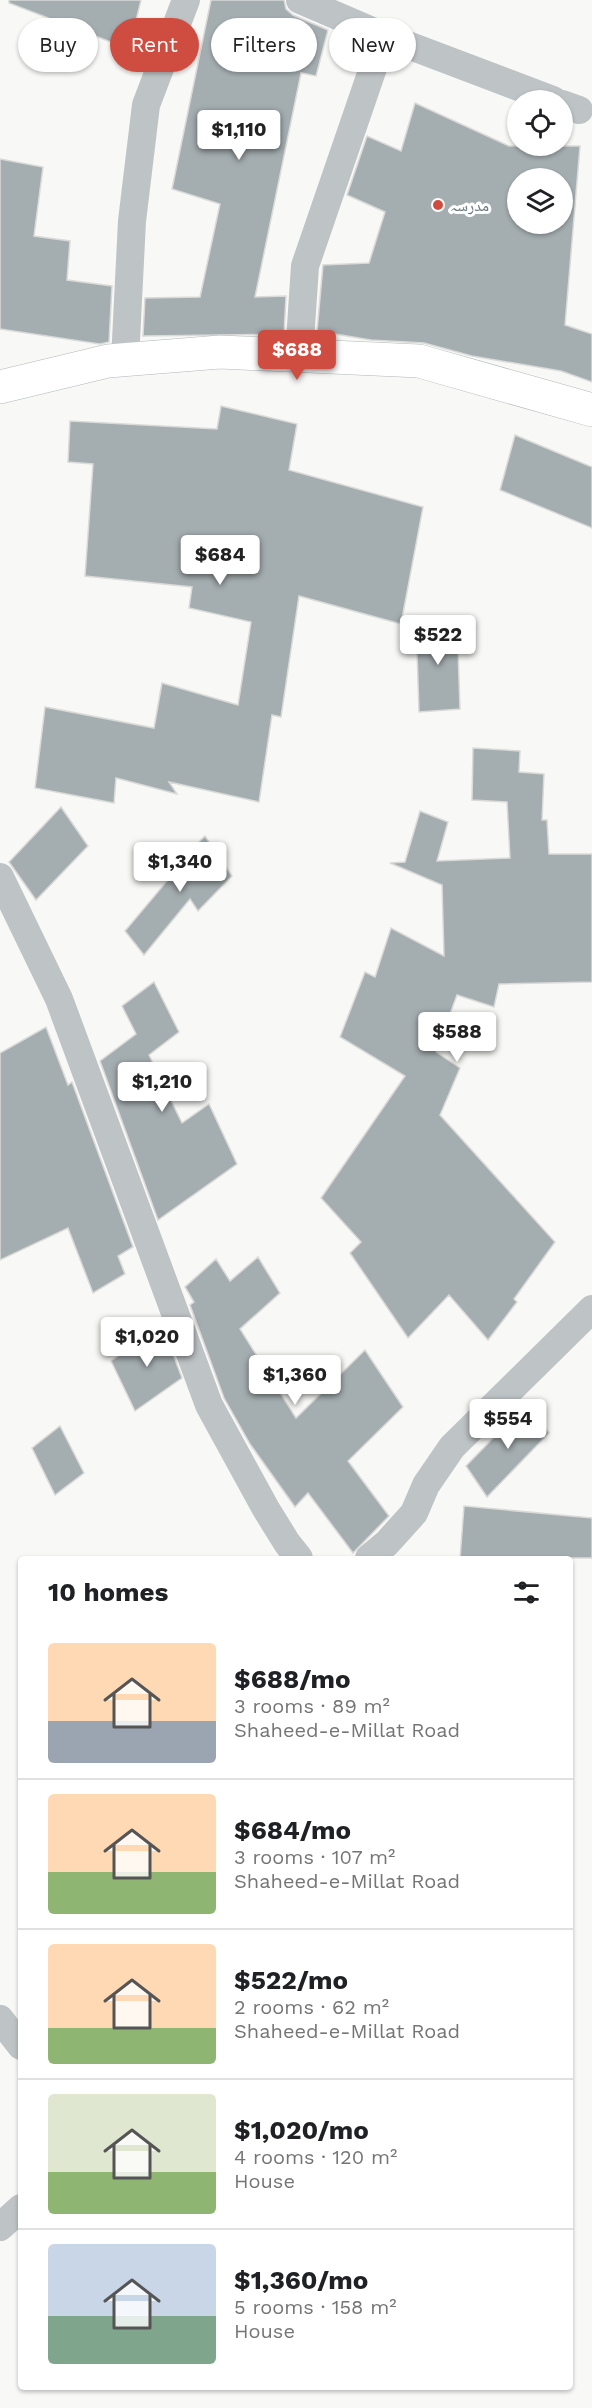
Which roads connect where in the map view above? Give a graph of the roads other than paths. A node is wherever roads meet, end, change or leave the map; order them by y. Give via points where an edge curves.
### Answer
1 (186, 0) edge
2 (300, 0) edge
3 (342, 18) edge
4 (416, 48) edge
5 (372, 72) edge
6 (526, 90) edge
7 (299, 356) junction
8 (125, 360) junction
9 (0, 387) edge
10 (592, 410) edge
11 (0, 877) edge
12 (592, 1309) edge
13 (297, 1556) edge
14 (371, 1556) edge
15 (0, 2019) edge
16 (18, 2042) edge
17 (18, 2211) edge
18 (0, 2228) edge

1 - 8 street via 146,105 132,221
2 - 3 street
4 - 6 street
5 - 7 street via 305,266
7 - 8 main road via 219,352
7 - 10 main road via 419,361
8 - 9 main road
11 - 13 street via 59,999 208,1405 266,1509
12 - 14 street via 452,1447 426,1485 414,1513
15 - 16 street
17 - 18 street

